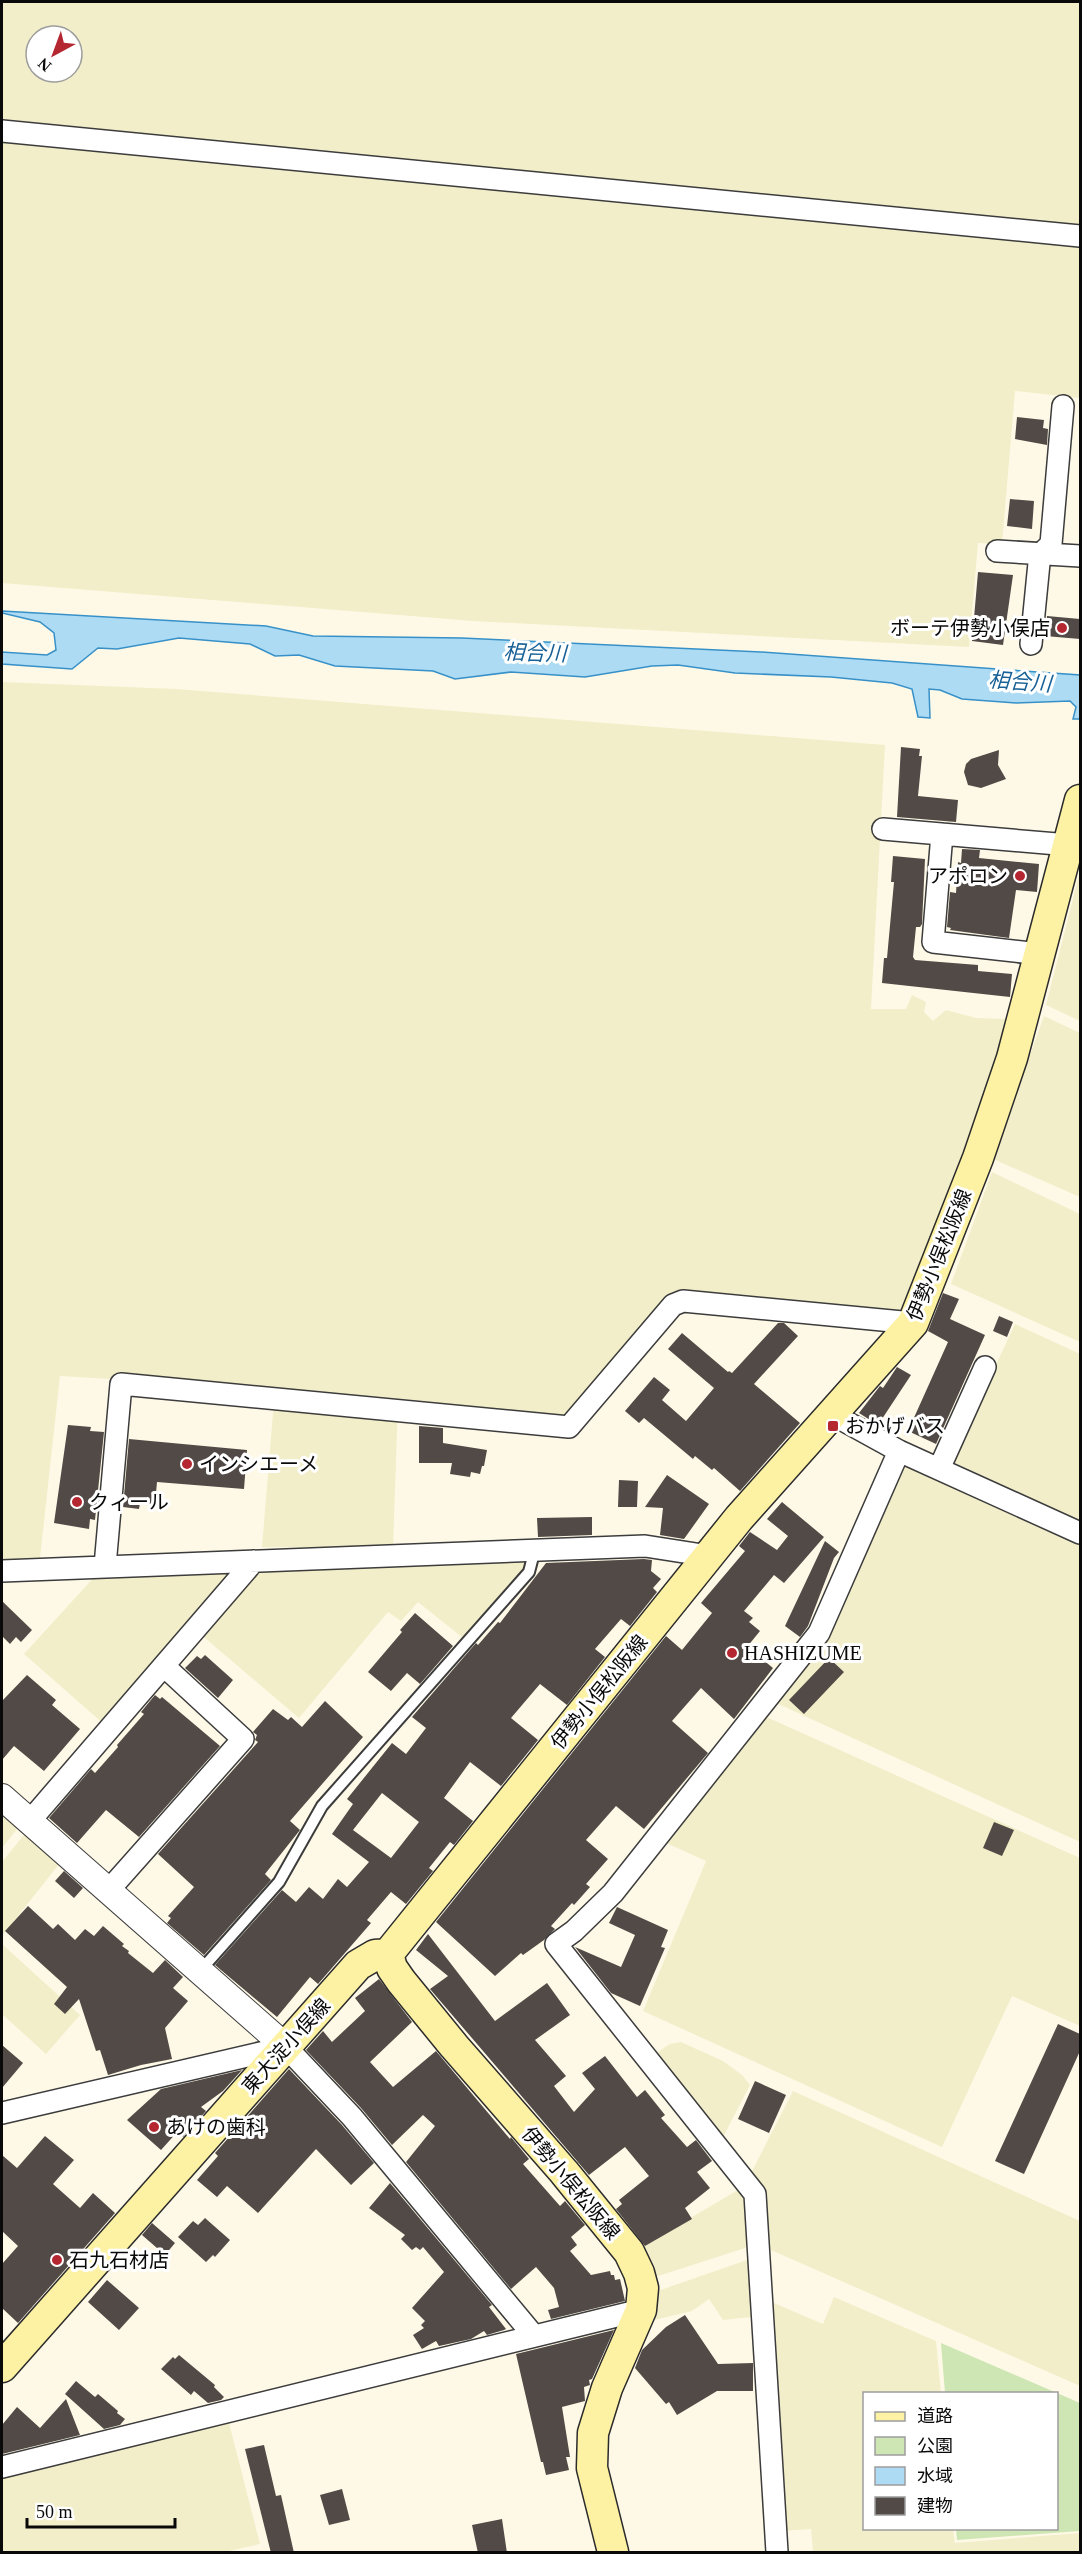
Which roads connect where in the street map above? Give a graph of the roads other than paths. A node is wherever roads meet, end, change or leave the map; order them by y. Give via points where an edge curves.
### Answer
1 (2, 131) edge
2 (1080, 236) edge
3 (1063, 406) dead end
4 (997, 550) dead end
5 (1043, 552) junction
6 (1080, 556) edge
7 (1031, 644) dead end
8 (1080, 800) edge
9 (884, 829) dead end
10 (942, 834) junction
11 (1069, 845) junction
12 (1040, 954) junction
13 (913, 1323) junction
14 (985, 1367) dead end
15 (830, 1413) junction
16 (899, 1451) junction
17 (939, 1469) junction
18 (1080, 1533) edge
19 (535, 1549) junction
20 (709, 1556) junction
21 (254, 1561) junction
22 (105, 1566) junction
23 (2, 1572) edge
24 (164, 1666) junction
25 (2, 1797) edge
26 (29, 1822) junction
27 (108, 1890) junction
28 (388, 1954) junction
29 (200, 1971) junction
30 (286, 2046) junction
31 (2, 2113) edge
32 (641, 2310) junction
33 (534, 2336) junction
34 (2, 2367) edge
35 (2, 2467) edge
36 (613, 2553) edge
37 (777, 2553) edge

1 - 2 street
3 - 5 street via 1051,544
4 - 5 street
5 - 6 street
5 - 7 street
8 - 11 main road, 伊勢小俣松阪線
9 - 10 street
10 - 11 street
10 - 12 street via 933,942
11 - 12 main road, 伊勢小俣松阪線
12 - 13 main road, 伊勢小俣松阪線 via 1008,1069 974,1168
13 - 15 main road, 伊勢小俣松阪線
13 - 22 street via 683,1301 674,1305 569,1427 121,1384
14 - 17 street
15 - 16 street
15 - 20 main road, 伊勢小俣松阪線
16 - 17 street
16 - 37 street via 819,1633 613,1893 556,1944 755,2194
17 - 18 street
19 - 20 street via 645,1546
19 - 21 street
19 - 29 lane via 529,1572 322,1806 279,1882
20 - 28 main road, 伊勢小俣松阪線
21 - 22 street
21 - 24 street
22 - 23 street
24 - 26 street
24 - 27 street via 243,1739
25 - 26 street
26 - 27 street
27 - 29 street
28 - 30 main road, 東大淀小俣線 via 375,1955 358,1965
28 - 32 main road, 伊勢小俣松阪線 via 401,1981 629,2253 643,2288
29 - 30 street
30 - 31 street
30 - 33 street via 352,2117
30 - 34 main road, 東大淀小俣線
32 - 33 street
32 - 36 main road, 伊勢小俣松阪線 via 607,2388 593,2433 592,2468
33 - 35 street

